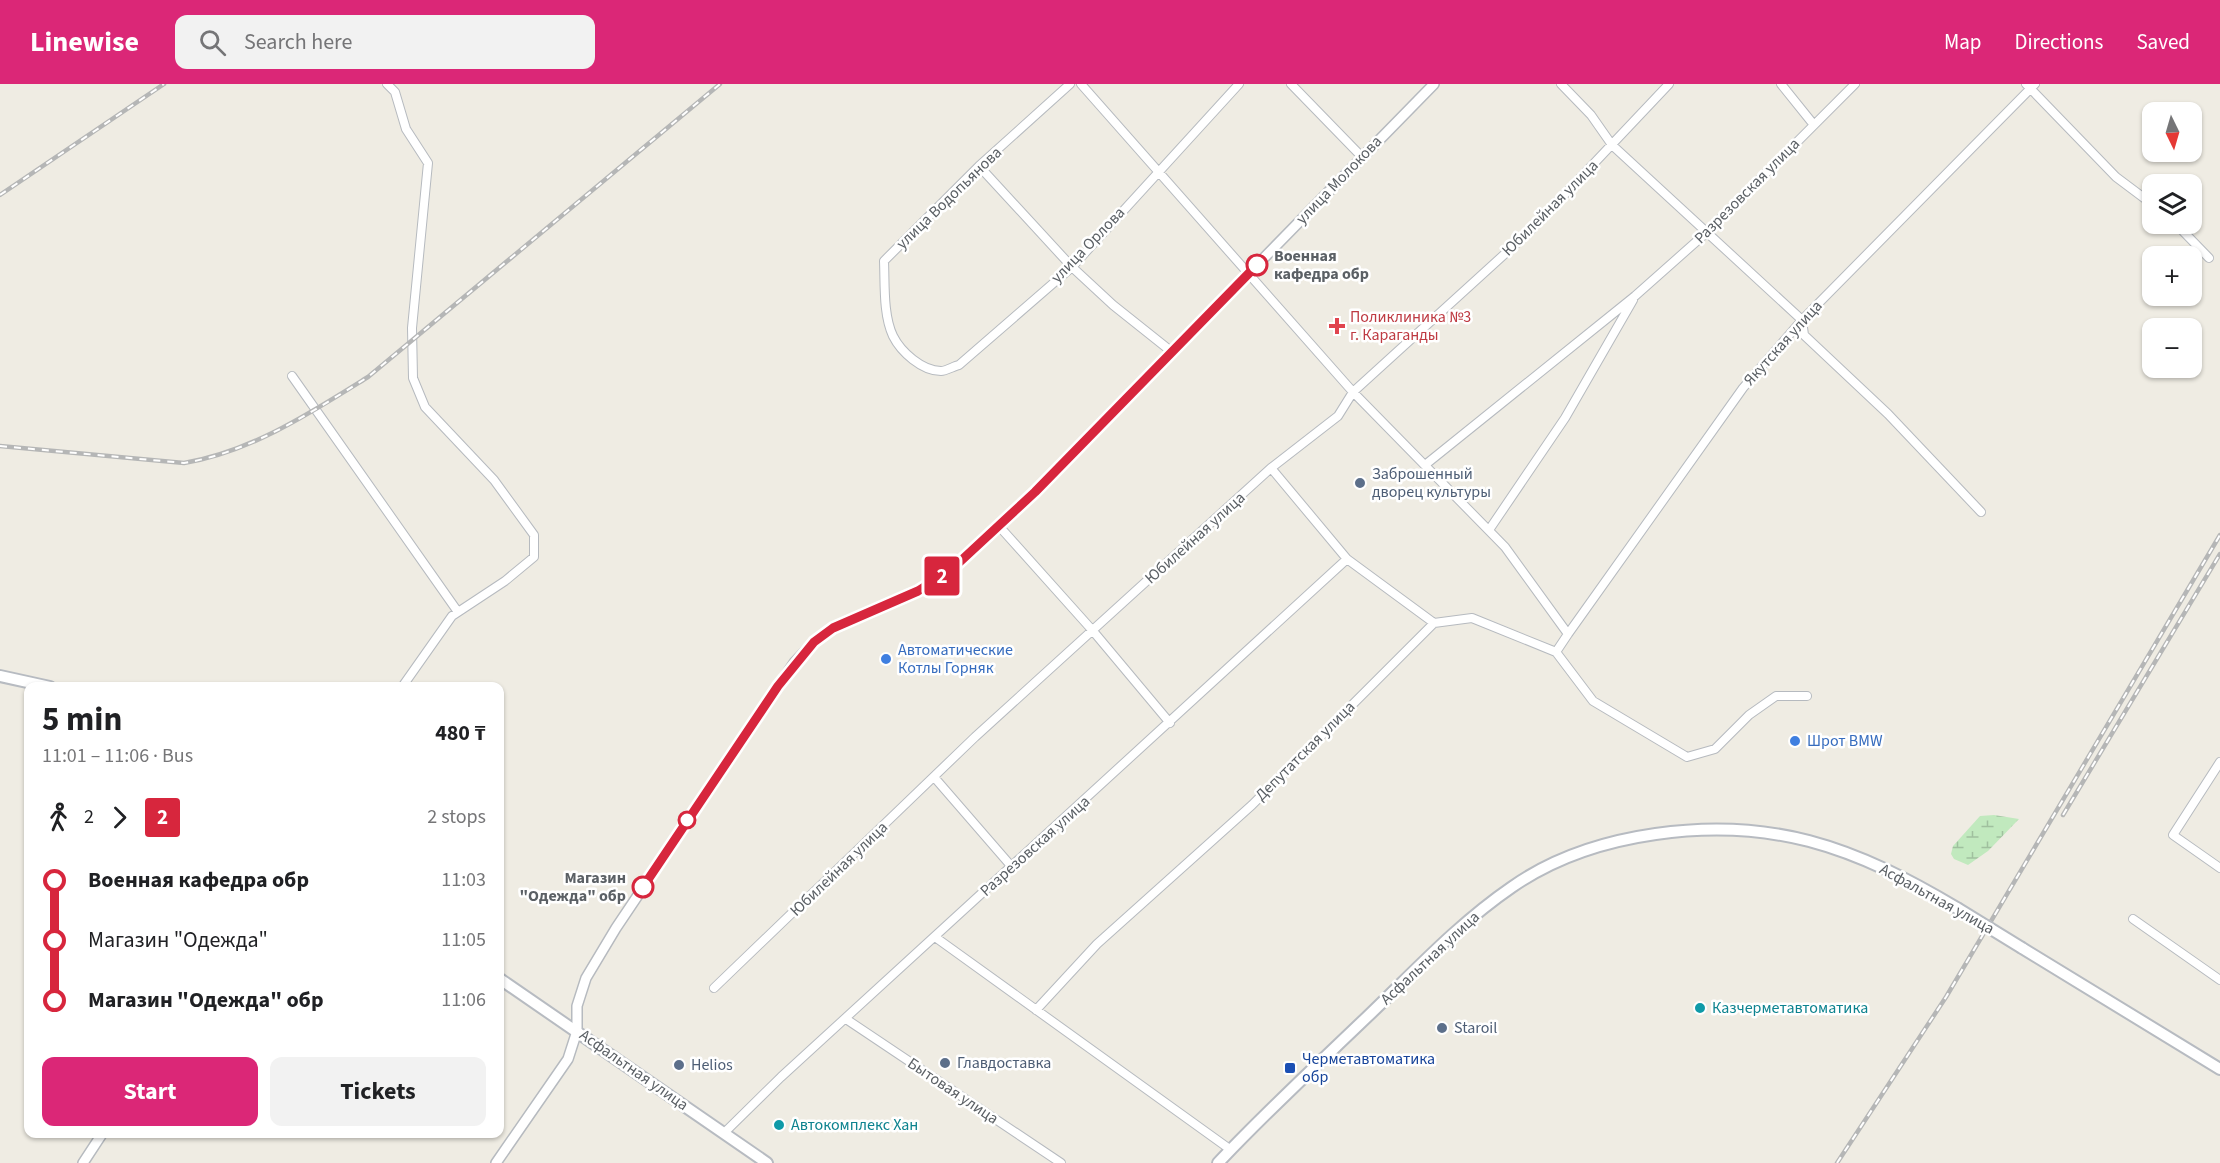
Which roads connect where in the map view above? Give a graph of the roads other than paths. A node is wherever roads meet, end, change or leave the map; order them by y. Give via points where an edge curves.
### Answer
1 (387, 84) edge
2 (1070, 84) edge
3 (1081, 84) edge
4 (1239, 84) edge
5 (1290, 84) edge
6 (1434, 84) edge
7 (1561, 84) edge
8 (1669, 84) edge
9 (1781, 84) edge
10 (1855, 84) edge
11 (2030, 85) edge
12 (1814, 124) junction
13 (1612, 145) junction
14 (1362, 157) junction
15 (979, 166) junction
16 (1157, 172) junction
17 (2142, 196) edge
18 (1706, 233) junction
19 (2186, 234) edge
20 (2209, 258) dead end
21 (1072, 267) junction
22 (1249, 274) junction
23 (1635, 296) junction
24 (1802, 320) junction
25 (893, 336) joint
26 (1172, 352) junction
27 (292, 376) dead end
28 (1353, 392) junction
29 (1425, 465) junction
30 (1271, 468) junction
31 (1981, 512) dead end
32 (999, 525) junction
33 (1489, 530) junction
34 (1347, 560) junction
35 (458, 612) junction
36 (1434, 622) junction
37 (1093, 631) junction
38 (1568, 634) junction
39 (1556, 652) junction
40 (0, 676) edge
41 (27, 682) edge
42 (406, 682) edge
43 (1808, 696) dead end
44 (1170, 723) junction
45 (2220, 762) edge
46 (934, 777) junction
47 (1012, 867) junction
48 (2220, 868) edge
49 (2133, 919) dead end
50 (935, 937) junction
51 (2220, 980) edge
52 (504, 982) edge
53 (714, 988) dead end
54 (1036, 1010) junction
55 (846, 1019) junction
56 (577, 1031) junction
57 (2220, 1069) edge
58 (724, 1133) junction
59 (99, 1138) edge
60 (1231, 1150) junction
61 (83, 1163) edge
62 (496, 1163) edge
63 (767, 1163) edge
64 (1061, 1163) edge
65 (1218, 1163) edge

1 - 35 street via 395,92 406,129 428,163 412,328 413,378 425,407 494,480 534,535 534,557
2 - 15 street, улица Водопьянова
3 - 16 street
4 - 16 street, улица Орлова
5 - 14 street
6 - 14 street, улица Молокова
7 - 13 street via 1591,115
8 - 13 street, Юбилейная улица
9 - 12 street
10 - 12 street, Разрезовская улица
11 - 17 street via 2116,177
11 - 24 street, Якутская улица
12 - 18 street, Разрезовская улица
13 - 18 street
13 - 28 street, Юбилейная улица via 1530,231
14 - 22 street, улица Молокова
15 - 21 street
15 - 25 street, улица Водопьянова via 884,261
16 - 21 street, улица Орлова
16 - 22 street
18 - 23 street, Разрезовская улица
18 - 24 street
19 - 20 street
21 - 25 street, улица Орлова via 958,364 941,371 909,357
21 - 26 street
22 - 26 street, улица Молокова
22 - 28 street
23 - 29 street, Разрезовская улица
23 - 33 street, Разрезовская улица via 1565,418
24 - 31 street via 1804,335 1888,414
24 - 38 street, Якутская улица via 1743,388
26 - 32 street, улица Молокова
27 - 35 street
28 - 29 street
28 - 30 street, Юбилейная улица via 1338,416
29 - 33 street
30 - 34 street
30 - 37 street, Юбилейная улица
32 - 37 street
32 - 56 street, улица Молокова via 951,570 918,591 833,628 794,663 586,978 577,1006
33 - 38 street
34 - 36 street
34 - 44 street, Разрезовская улица
35 - 42 street
36 - 39 street via 1472,618
36 - 54 street, Депутатская улица via 1252,805 1097,944
37 - 44 street
37 - 46 street, Юбилейная улица
38 - 39 street, Якутская улица
39 - 43 street via 1593,701 1687,757 1715,749 1749,715 1776,696
40 - 41 main road
44 - 47 street, Разрезовская улица
45 - 48 street via 2173,835
46 - 47 street
46 - 53 street, Юбилейная улица
47 - 50 street, Разрезовская улица
49 - 51 street
50 - 54 street
50 - 55 street, Разрезовская улица
52 - 56 main road, Асфальтная улица
54 - 60 street
55 - 58 street, Разрезовская улица
55 - 64 street, Бытовая улица
56 - 58 main road, Асфальтная улица
56 - 62 street, улица Молокова via 568,1059 553,1084
57 - 60 main road, Асфальтная улица, bridge via 1957,908 1884,868 1833,848 1771,834 1734,830 1652,834 1586,850 1514,886 1459,928
58 - 63 main road, Асфальтная улица
59 - 61 street
60 - 65 main road, Асфальтная улица

